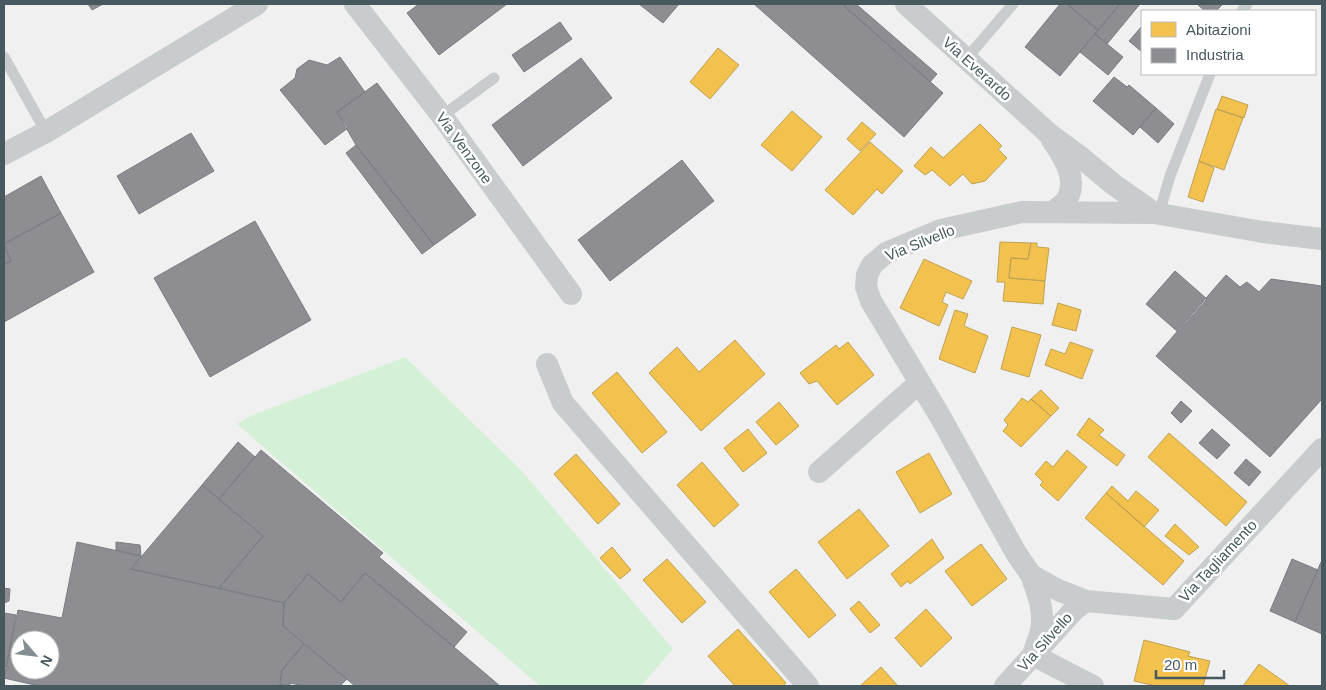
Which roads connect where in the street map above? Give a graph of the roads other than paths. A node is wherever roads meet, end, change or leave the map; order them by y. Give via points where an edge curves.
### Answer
1 (257, 4) edge
2 (355, 4) edge
3 (906, 4) edge
4 (1013, 4) edge
5 (4, 57) edge
6 (966, 59) junction
7 (1210, 75) edge
8 (494, 78) dead end
9 (442, 116) junction
10 (46, 132) junction
11 (1048, 133) junction
12 (4, 154) edge
13 (1053, 212) junction
14 (1156, 213) junction
15 (1322, 239) edge
16 (571, 294) dead end
17 (546, 364) dead end
18 (920, 384) junction
19 (1322, 449) edge
20 (819, 472) dead end
21 (1031, 575) junction
22 (1058, 590) joint
23 (1086, 600) junction
24 (1033, 655) junction
25 (808, 686) edge
26 (1005, 686) edge
27 (1093, 686) edge

1 - 10 street
2 - 9 street, Via Venzone
3 - 6 street, Via Everardo
4 - 6 lane
5 - 10 lane
6 - 11 street, Via Everardo
7 - 14 lane
8 - 9 lane
9 - 16 street, Via Venzone
10 - 12 street
11 - 13 street, Via Everardo via 1065,159 1071,180 1070,192
11 - 14 street, Via Everardo
13 - 14 street, Via Silvello
13 - 18 street, Via Silvello via 1022,212 941,230 886,253 872,265 866,287 871,301
14 - 15 street, Via Silvello
17 - 25 street via 563,403
18 - 20 street
18 - 21 street, Via Silvello
19 - 23 street, Via Tagliamento via 1174,609
21 - 22 street, Via Silvello
21 - 24 street via 1038,594 1042,628
22 - 23 street, Via Tagliamento
23 - 24 street, Via Silvello
24 - 26 street, Via Silvello
24 - 27 street

